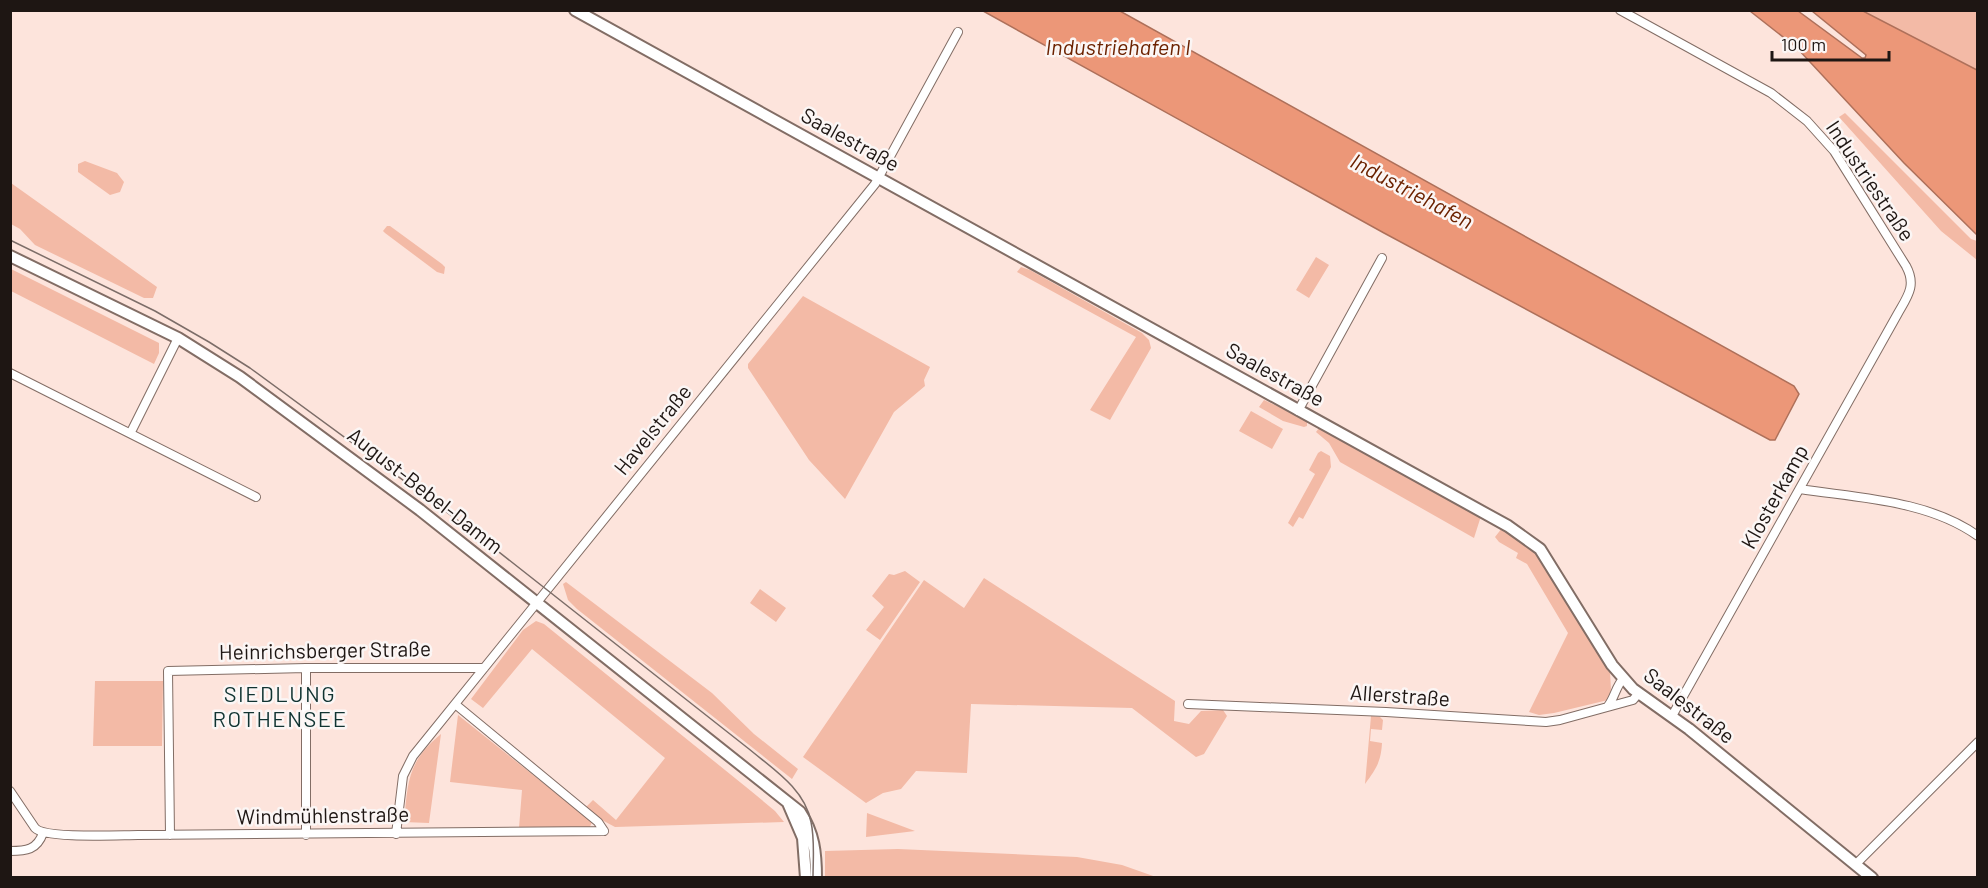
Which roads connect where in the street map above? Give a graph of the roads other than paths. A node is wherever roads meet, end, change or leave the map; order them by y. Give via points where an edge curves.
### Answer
1 (575, 10) edge
2 (1620, 10) edge
3 (958, 33) dead end
4 (879, 178) junction
5 (10, 256) edge
6 (1382, 258) dead end
7 (1907, 296) joint
8 (178, 338) junction
9 (10, 373) edge
10 (1298, 411) junction
11 (131, 432) junction
12 (1800, 489) junction
13 (256, 497) dead end
14 (1977, 536) edge
15 (537, 603) junction
16 (306, 668) junction
17 (484, 668) junction
18 (1623, 679) junction
19 (1638, 693) junction
20 (455, 704) junction
21 (1188, 704) dead end
22 (1608, 706) junction
23 (1672, 716) junction
24 (1977, 742) edge
25 (10, 791) edge
26 (43, 833) junction
27 (396, 834) junction
28 (170, 835) junction
29 (306, 835) junction
30 (808, 838) junction
31 (10, 851) edge
32 (1856, 864) junction
33 (806, 878) edge
34 (816, 878) edge
35 (1872, 878) edge

1 - 4 main road, Saalestraße
2 - 7 street, Industriestraße via 1776,97 1815,128 1909,272 1912,282
3 - 4 street, Havelstraße
4 - 10 main road, Saalestraße
4 - 15 street, Havelstraße
5 - 8 main road, August-Bebel-Damm
6 - 10 street
7 - 12 street, Klosterkamp
8 - 11 street
8 - 15 main road, August-Bebel-Damm via 295,417
9 - 11 street
10 - 18 main road, Saalestraße via 1500,522 1540,549
11 - 13 street
12 - 14 street via 1921,510
12 - 23 street, Klosterkamp
15 - 17 street, Havelstraße
15 - 30 main road, August-Bebel-Damm via 800,812
16 - 17 street, Heinrichsberger Straße
16 - 28 street, Heinrichsberger Straße via 168,671
16 - 29 street
17 - 20 street, Havelstraße
18 - 19 main road, Saalestraße
18 - 22 street
19 - 22 street, Allerstraße via 1633,700
19 - 23 main road, Saalestraße
20 - 27 street, Havelstraße via 406,768
20 - 27 street, Windmühlenstraße via 604,831
21 - 22 street, Allerstraße via 1541,722
23 - 32 main road, Saalestraße
24 - 32 street
25 - 26 street via 35,828
26 - 28 street, Windmühlenstraße
26 - 31 street via 32,848
27 - 29 street, Windmühlenstraße
28 - 29 street, Windmühlenstraße
30 - 33 main road
30 - 34 main road via 816,856
32 - 35 main road, Saalestraße

